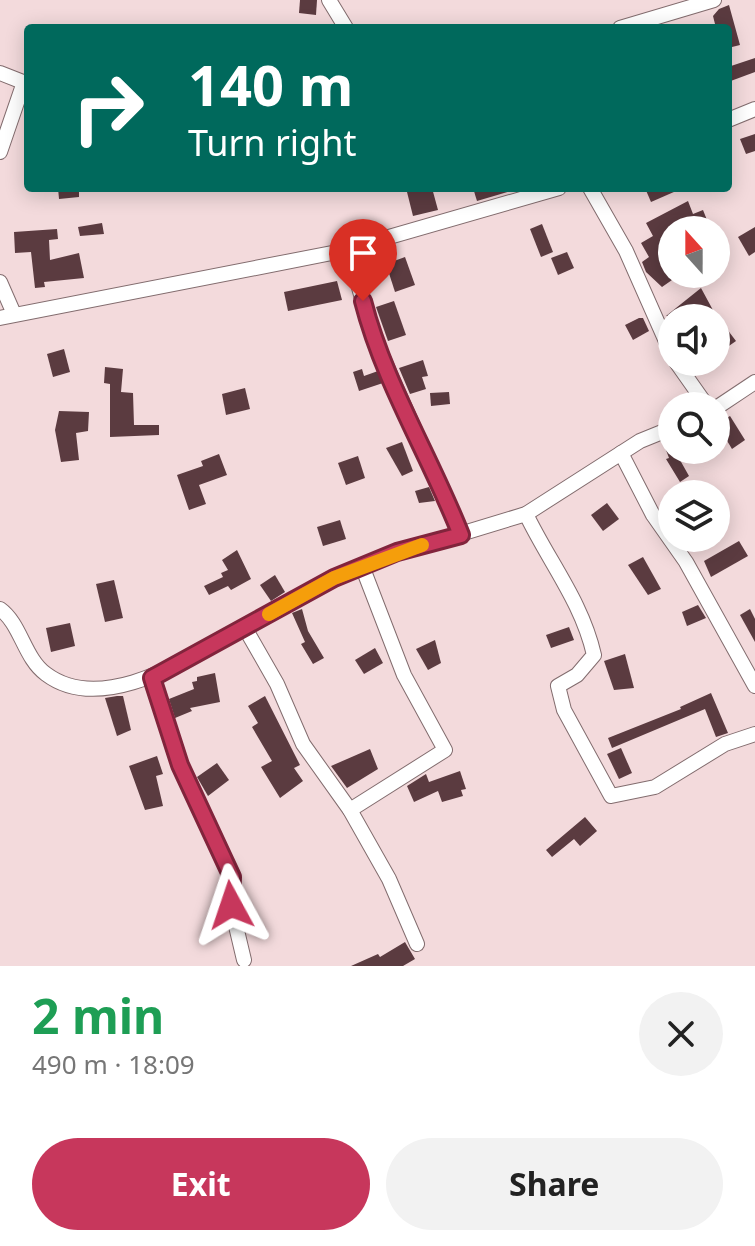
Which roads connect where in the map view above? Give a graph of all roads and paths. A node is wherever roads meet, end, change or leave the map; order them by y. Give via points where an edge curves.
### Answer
1 (329, 0) edge
2 (714, 0) edge
3 (344, 24) edge
4 (633, 24) edge
5 (0, 73) edge
6 (24, 82) edge
7 (24, 88) edge
8 (755, 109) edge
9 (732, 118) edge
10 (0, 152) edge
11 (545, 192) edge
12 (592, 192) edge
13 (337, 252) junction
14 (0, 282) edge
15 (7, 316) edge
16 (658, 323) edge
17 (755, 382) edge
18 (730, 399) edge
19 (658, 435) edge
20 (621, 453) junction
21 (526, 514) junction
22 (461, 535) junction
23 (362, 566) junction
24 (0, 609) edge
25 (245, 628) junction
26 (152, 678) junction
27 (755, 686) edge
28 (755, 734) edge
29 (350, 810) junction
30 (417, 944) dead end
31 (244, 960) dead end

1 - 3 street
2 - 4 street
5 - 6 street
7 - 10 street
8 - 9 street
11 - 13 street
12 - 16 street
13 - 15 street
13 - 22 street via 355,273 370,328
14 - 15 street
17 - 18 street
19 - 20 street
20 - 21 street
20 - 27 street
21 - 22 street
21 - 28 street via 571,590 589,635 594,655 577,675 558,686 564,710 611,796 655,787 725,744
22 - 23 street
23 - 25 street
23 - 29 street via 404,675 445,750
24 - 26 street via 46,674 73,687 86,691
25 - 26 street
25 - 29 street via 303,744
26 - 31 street via 180,765 232,877 231,905
29 - 30 street via 389,879

